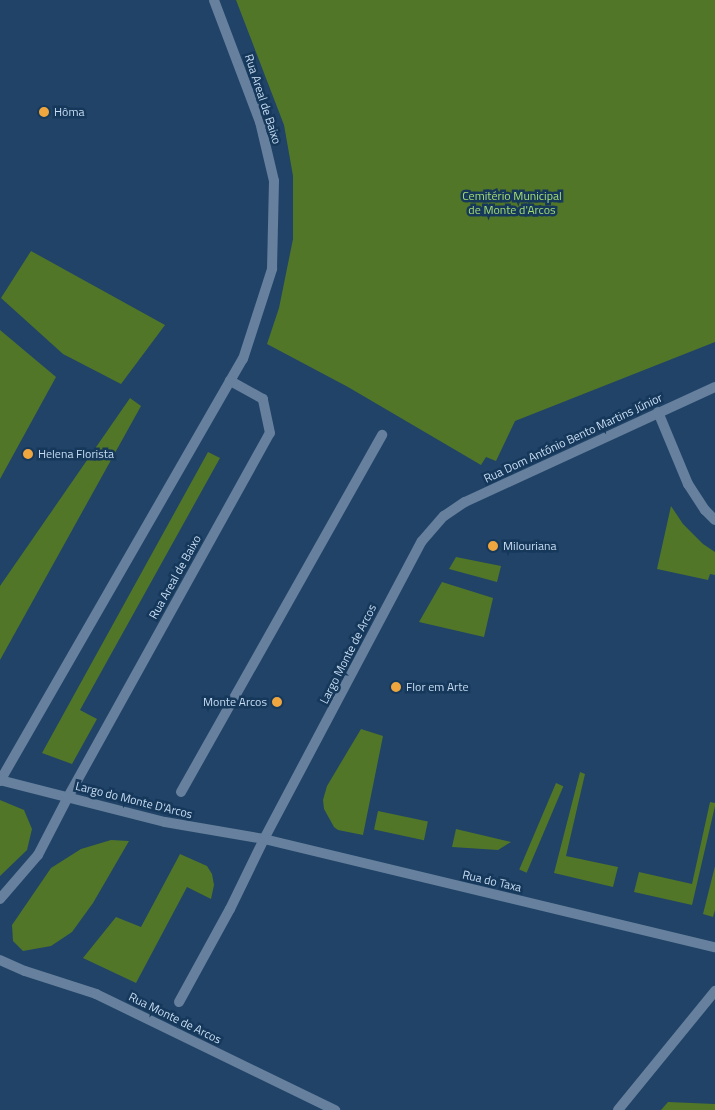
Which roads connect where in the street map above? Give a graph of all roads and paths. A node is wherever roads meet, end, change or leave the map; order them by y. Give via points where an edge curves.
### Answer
1 (214, 0) edge
2 (230, 381) junction
3 (715, 387) edge
4 (658, 412) junction
5 (382, 435) dead end
6 (444, 516) joint
7 (715, 520) edge
8 (0, 780) edge
9 (181, 792) dead end
10 (68, 797) junction
11 (264, 839) junction
12 (0, 899) edge
13 (715, 947) edge
14 (0, 960) edge
15 (715, 991) edge
16 (179, 1002) dead end
17 (335, 1110) edge
18 (618, 1110) edge

1 - 2 street, Rua Areal de Baixo via 260,122 274,181 272,269 243,359
2 - 8 street, Rua Areal de Baixo
2 - 10 street, Rua Areal de Baixo via 263,399 270,432
3 - 4 street, Rua Dom António Bento Martins Júnior
4 - 6 street, Rua Dom António Bento Martins Júnior via 465,502
4 - 7 street via 688,484 704,510
5 - 9 street
6 - 11 street, Largo Monte de Arcos via 422,541
8 - 10 street, Largo do Monte D'Arcos
10 - 11 street, Largo do Monte D'Arcos via 165,822
10 - 12 street, Rua Areal de Baixo via 38,855
11 - 13 street, Rua do Taxa
11 - 16 street
14 - 17 street, Rua Monte de Arcos via 96,994
15 - 18 street

